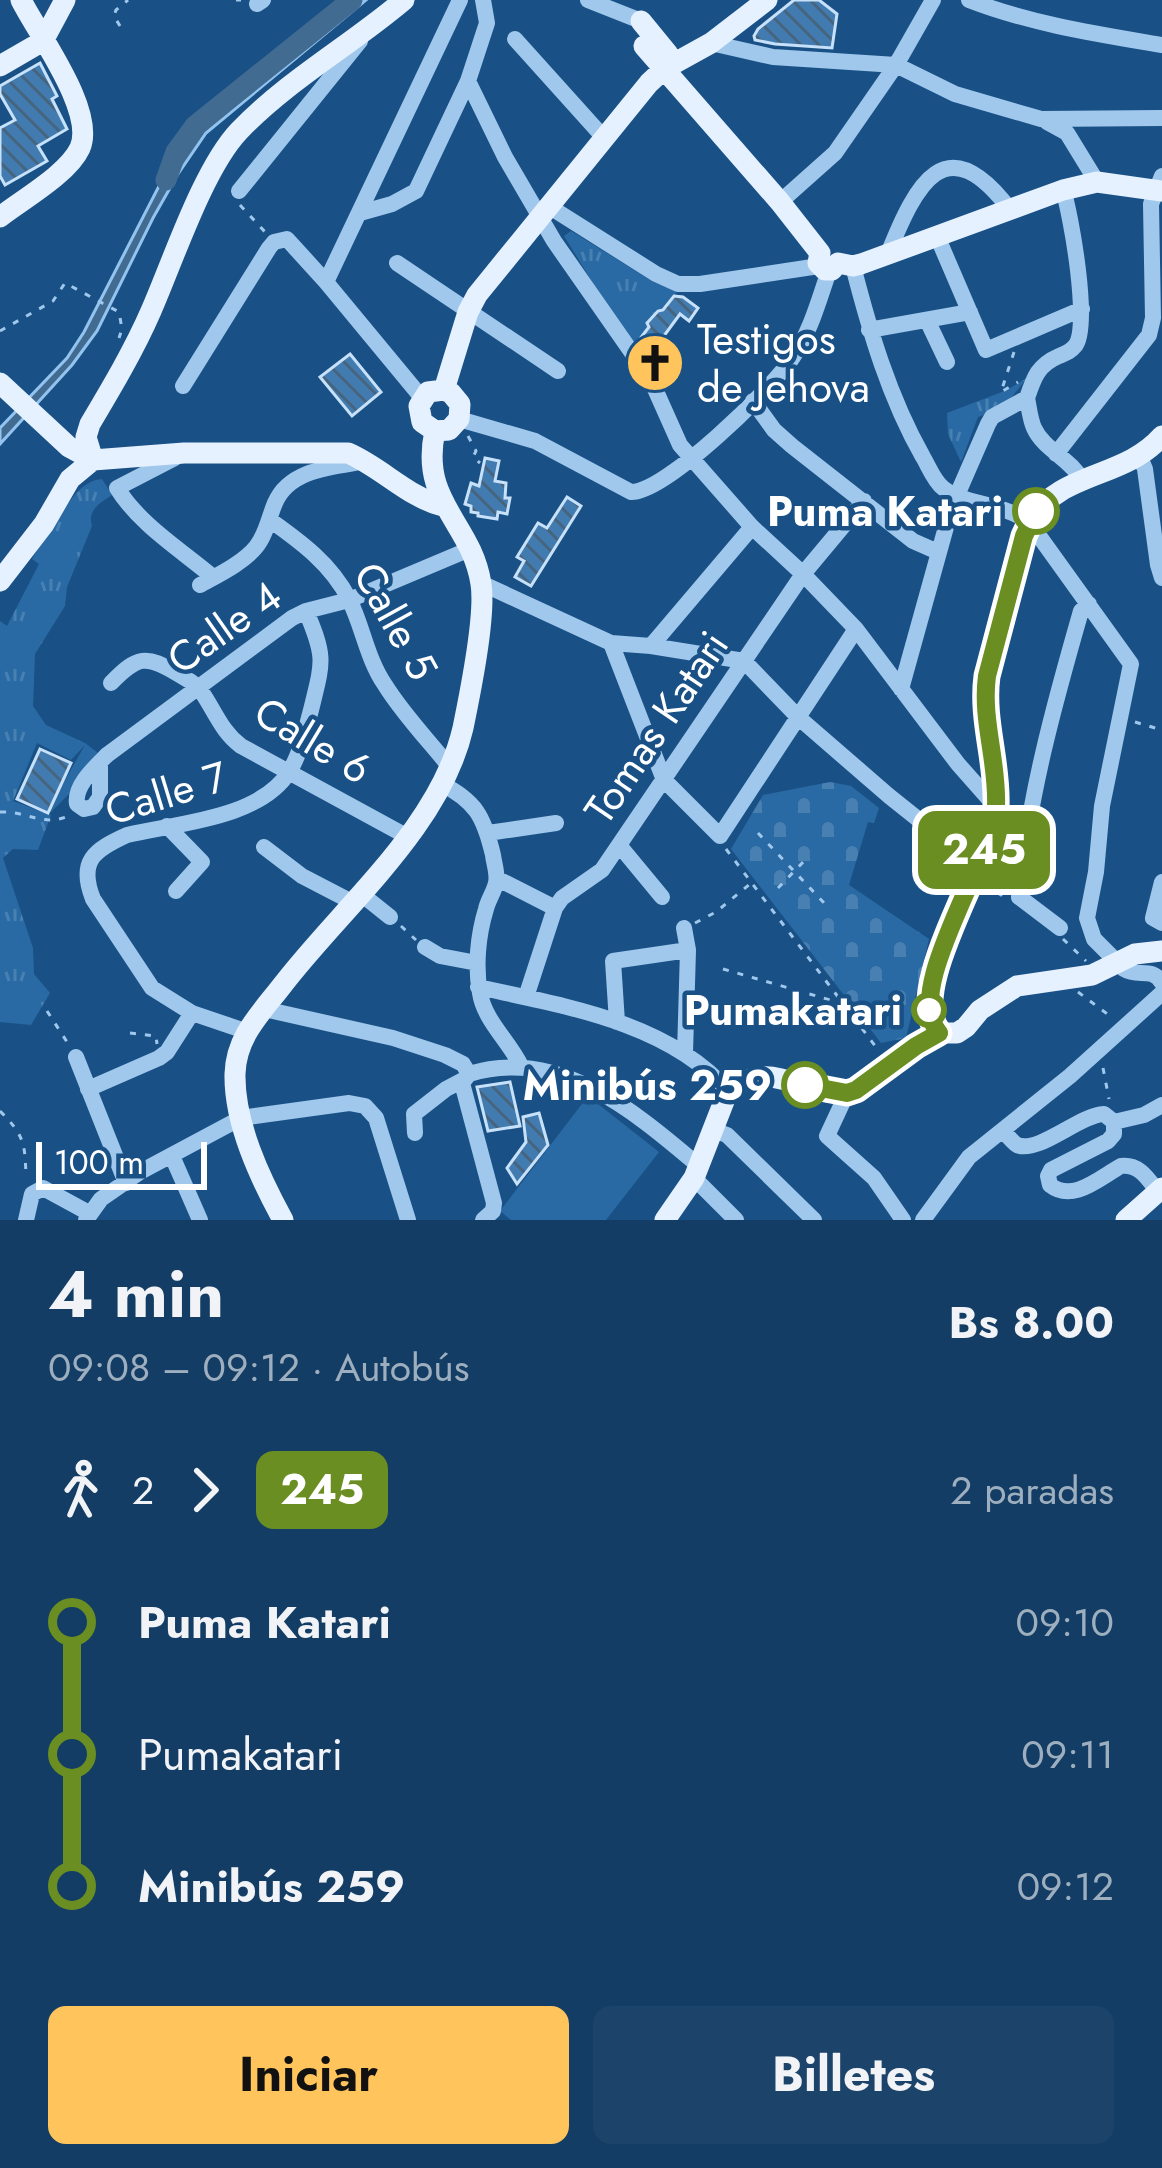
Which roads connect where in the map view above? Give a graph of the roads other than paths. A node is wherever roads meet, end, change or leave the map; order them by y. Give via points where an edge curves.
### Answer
1 (20, 0) edge
2 (404, 0) edge
3 (460, 0) edge
4 (483, 0) edge
5 (588, 0) edge
6 (767, 0) edge
7 (933, 0) edge
8 (969, 0) edge
9 (640, 10) edge
10 (49, 22) edge
11 (373, 27) junction
12 (515, 39) dead end
13 (652, 45) junction
14 (708, 45) junction
15 (1162, 45) edge
16 (0, 51) edge
17 (896, 65) junction
18 (0, 66) edge
19 (663, 72) junction
20 (468, 81) junction
21 (1162, 118) edge
22 (1041, 119) junction
23 (605, 139) junction
24 (1097, 182) junction
25 (1160, 185) edge
26 (1063, 190) junction
27 (780, 202) junction
28 (238, 203) road end
29 (1011, 211) junction
30 (360, 213) junction
31 (545, 213) junction
32 (0, 217) edge
33 (937, 236) junction
34 (888, 254) junction
35 (397, 263) dead end
36 (832, 264) junction
37 (326, 282) junction
38 (1082, 309) junction
39 (468, 312) junction
40 (970, 312) junction
41 (927, 320) junction
42 (869, 330) junction
43 (947, 362) dead end
44 (558, 371) dead end
45 (0, 383) edge
46 (183, 386) dead end
47 (444, 389) junction
48 (422, 398) junction
49 (1027, 398) junction
50 (753, 401) junction
51 (90, 424) junction
52 (462, 425) junction
53 (435, 431) junction
54 (54, 434) junction
55 (1162, 436) edge
56 (184, 453) junction
57 (1056, 454) junction
58 (1140, 458) junction
59 (93, 460) junction
60 (692, 460) junction
61 (368, 461) junction
62 (70, 479) junction
63 (1082, 480) junction
64 (956, 495) junction
65 (864, 501) junction
66 (443, 506) junction
67 (270, 520) junction
68 (1029, 522) junction
69 (752, 527) junction
70 (470, 549) junction
71 (938, 552) junction
72 (803, 574) junction
73 (1162, 578) edge
74 (0, 581) edge
75 (481, 583) junction
76 (350, 600) junction
77 (1089, 604) junction
78 (306, 611) junction
79 (856, 629) junction
80 (611, 643) junction
81 (651, 646) junction
82 (743, 661) junction
83 (112, 683) dead end
84 (199, 687) junction
85 (901, 688) junction
86 (799, 718) junction
87 (290, 771) junction
88 (445, 775) junction
89 (664, 780) junction
90 (75, 799) road end
91 (996, 807) junction
92 (556, 823) dead end
93 (167, 826) junction
94 (488, 833) junction
95 (408, 837) junction
96 (619, 844) junction
97 (264, 847) dead end
98 (1023, 868) junction
99 (981, 874) junction
100 (498, 879) junction
101 (1162, 882) edge
102 (176, 891) dead end
103 (662, 897) dead end
104 (356, 898) junction
105 (555, 908) junction
106 (391, 917) road end
107 (1162, 923) edge
108 (684, 928) road end
109 (1061, 932) road end
110 (424, 946) road end
111 (688, 950) junction
112 (1162, 951) edge
113 (1119, 961) junction
114 (477, 963) junction
115 (1162, 983) edge
116 (478, 987) junction
117 (1162, 993) edge
118 (526, 998) junction
119 (264, 1009) junction
120 (193, 1013) junction
121 (617, 1022) junction
122 (245, 1031) junction
123 (939, 1033) junction
124 (685, 1053) junction
125 (76, 1057) road end
126 (521, 1066) junction
127 (466, 1077) junction
128 (88, 1089) junction
129 (728, 1091) junction
130 (847, 1093) junction
131 (1162, 1105) edge
132 (241, 1118) junction
133 (1114, 1123) junction
134 (713, 1130) junction
135 (1003, 1130) junction
136 (415, 1133) dead end
137 (172, 1156) junction
138 (696, 1172) junction
139 (126, 1183) junction
140 (1160, 1190) edge
141 (88, 1217) edge
142 (26, 1220) edge
143 (200, 1220) edge
144 (283, 1220) edge
145 (408, 1220) edge
146 (484, 1220) edge
147 (665, 1220) edge
148 (736, 1220) edge
149 (814, 1220) edge
150 (903, 1220) edge
151 (923, 1220) edge
152 (1126, 1220) edge

1 - 10 main road
2 - 11 main road
3 - 30 street
4 - 20 street via 487,23
5 - 9 street
6 - 14 main road
7 - 17 street
8 - 15 street via 1047,25
9 - 13 main road
10 - 16 main road
10 - 18 main road
10 - 32 main road via 84,124 80,148
11 - 28 street
11 - 51 main road via 237,132
12 - 23 street
13 - 14 main road
13 - 19 main road
14 - 17 street
14 - 19 main road
17 - 22 street via 955,94
17 - 27 street via 836,154
19 - 23 main road
19 - 27 main road
20 - 30 street via 416,191
20 - 31 street via 505,157
21 - 22 street
22 - 24 street via 1067,133
23 - 31 main road
24 - 25 main road
24 - 26 main road
25 - 57 street via 1151,204 1149,335
26 - 29 main road
26 - 38 street
27 - 36 main road
29 - 33 main road
29 - 34 street via 968,170 938,173 910,201
30 - 37 street
31 - 36 street via 678,284
31 - 39 main road
31 - 60 street
33 - 34 main road
33 - 40 street
34 - 36 main road
35 - 39 street
36 - 42 street
36 - 50 street via 793,359
37 - 46 street via 292,242 274,242
37 - 48 street
38 - 40 street via 986,350
38 - 49 street via 1078,343 1036,372
39 - 44 street
39 - 47 main road
40 - 41 street
41 - 42 street
41 - 43 street
42 - 64 street via 916,445 939,484
45 - 54 main road
47 - 48 main road
47 - 52 main road via 460,404
48 - 53 main road via 419,414
49 - 57 street via 1035,431
49 - 64 street via 992,418
50 - 60 street
50 - 65 street via 774,430
51 - 54 main road via 77,437
51 - 59 main road
52 - 53 main road
52 - 60 street via 535,442 631,493
53 - 66 main road via 432,474
54 - 59 main road
54 - 62 main road
55 - 58 main road
56 - 59 main road
56 - 61 main road via 348,453
56 - 67 street via 117,488 207,581 257,547
57 - 63 street
58 - 63 main road
58 - 73 street
59 - 62 main road
60 - 69 street
61 - 66 main road
61 - 67 street via 290,482
62 - 74 main road
63 - 68 main road via 1047,500
64 - 68 street
64 - 71 street
65 - 71 street
65 - 72 street, Tomas Katari
66 - 70 main road
67 - 76 street, Calle 5 via 317,556
68 - 77 street
68 - 91 main road via 984,695
69 - 72 street
69 - 81 street
70 - 75 main road
70 - 76 street, Calle 4
71 - 85 street
72 - 79 street
72 - 82 street, Tomas Katari
75 - 80 street
75 - 88 main road via 464,724
76 - 78 street, Calle 4
76 - 88 street, Calle 5 via 373,665
77 - 98 street via 1046,735
77 - 113 street via 1131,664 1087,918 1094,939
78 - 84 street, Calle 4
78 - 87 street via 322,662
79 - 85 street
79 - 86 street
80 - 81 street
80 - 89 street
81 - 82 street
82 - 86 street
82 - 89 street, Tomas Katari
83 - 84 street via 127,667 152,660
84 - 87 street, Calle 6 via 232,739
84 - 90 street, Calle 4 via 100,762 93,807
85 - 91 street
86 - 89 street via 720,836
86 - 99 street
87 - 93 street, Calle 7 via 243,808
87 - 95 street, Calle 6
88 - 94 street, Calle 5
88 - 95 main road
89 - 96 street, Tomas Katari
91 - 98 street
91 - 99 main road
92 - 94 street
93 - 102 street via 202,862
93 - 120 street, Calle 7 via 93,855 87,883 152,988
94 - 100 street
95 - 104 main road
96 - 103 street
96 - 105 street, Tomas Katari via 602,870
97 - 104 street via 302,876
98 - 109 street via 1019,897
99 - 123 main road via 938,957 929,1014
100 - 105 street
100 - 114 street
101 - 107 street via 1153,918
104 - 106 street
104 - 119 main road
105 - 118 street
108 - 111 street
110 - 114 street
111 - 121 street via 613,961
111 - 124 street
112 - 113 main road
113 - 115 street
113 - 123 main road via 1092,975 1017,986 957,1033
114 - 116 street
116 - 118 street
116 - 126 street
117 - 135 street
118 - 121 street
119 - 122 main road
119 - 127 street via 446,1054 463,1064
120 - 122 street, Calle 7
120 - 128 street via 159,1058
121 - 124 street
122 - 132 main road via 235,1073
123 - 130 main road
124 - 129 street
125 - 128 street
126 - 127 street
126 - 138 street via 598,1089
127 - 136 street via 414,1114
127 - 146 street via 494,1203
128 - 139 street
129 - 130 main road via 759,1075
129 - 134 main road
130 - 150 street via 827,1136 874,1178
131 - 133 street
132 - 137 street
132 - 144 main road
132 - 145 street via 364,1106 376,1118
133 - 135 street via 1098,1113 1027,1147
133 - 140 street via 1108,1141 1051,1170 1050,1185 1075,1192 1129,1166
134 - 138 main road
134 - 149 street
135 - 151 street via 969,1157
137 - 139 street
137 - 143 street
138 - 147 main road
138 - 148 street
139 - 141 street
140 - 152 main road
141 - 142 street via 43,1188 32,1193

